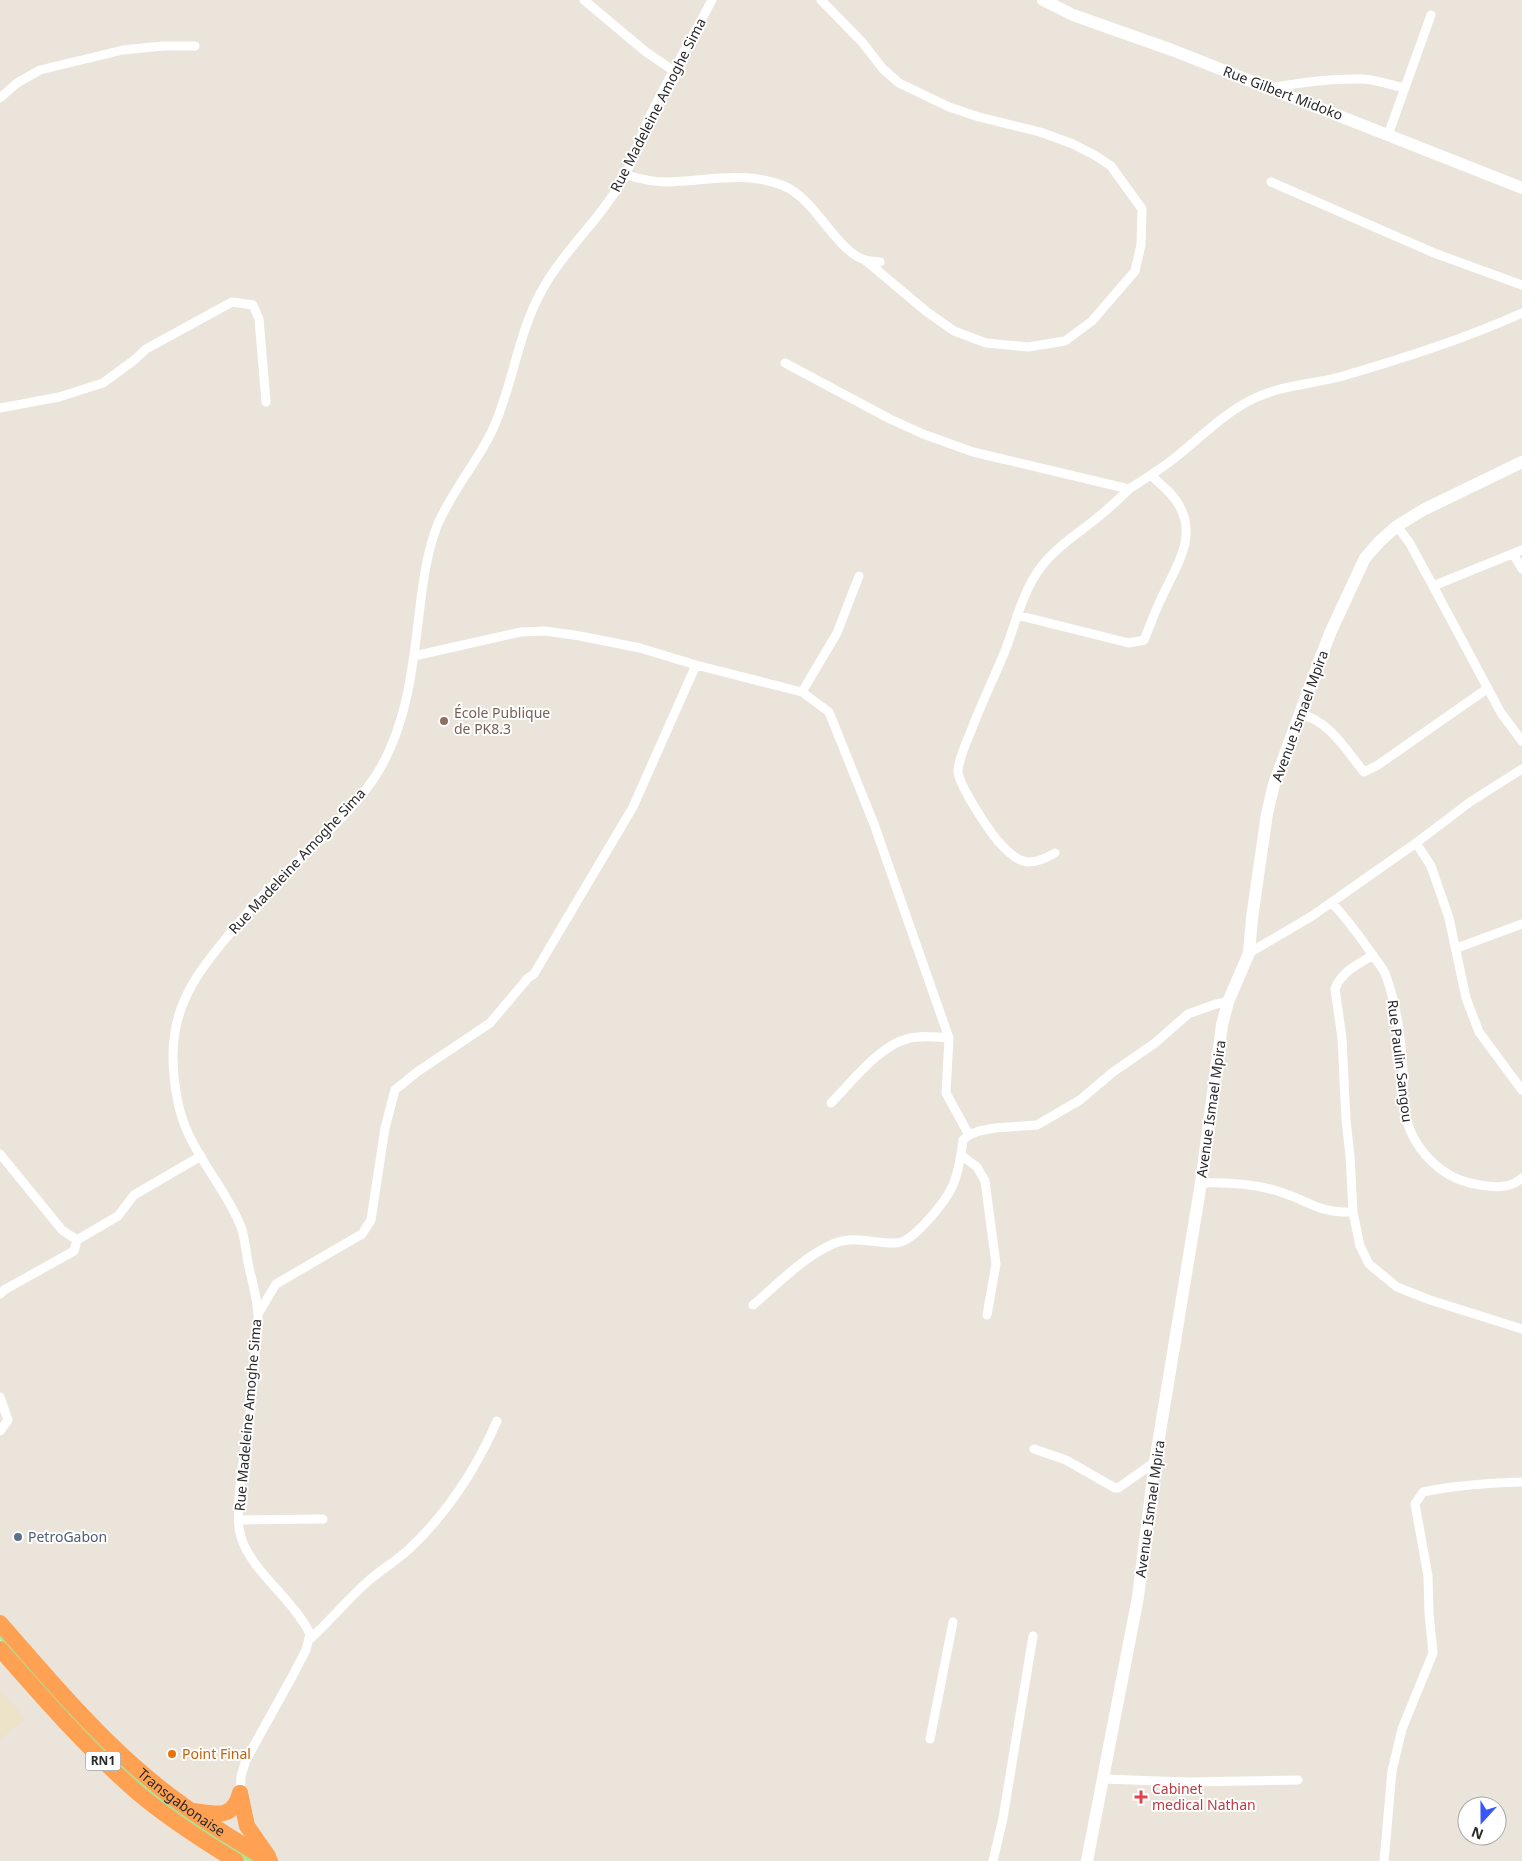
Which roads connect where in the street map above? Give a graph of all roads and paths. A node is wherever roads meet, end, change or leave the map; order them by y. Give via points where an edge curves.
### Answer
1 (584, 0) edge
2 (712, 0) edge
3 (821, 0) edge
4 (1043, 0) edge
5 (1431, 15) dead end
6 (195, 46) dead end
7 (674, 71) junction
8 (1267, 88) junction
9 (1405, 88) junction
10 (0, 98) edge
11 (1388, 135) junction
12 (626, 175) junction
13 (1271, 182) dead end
14 (1522, 188) edge
15 (866, 260) junction
16 (880, 262) dead end
17 (1522, 285) edge
18 (1522, 313) edge
19 (785, 363) dead end
20 (266, 402) dead end
21 (0, 408) edge
22 (1522, 462) edge
23 (1152, 476) junction
24 (1129, 489) junction
25 (1397, 526) junction
26 (1518, 553) edge
27 (1522, 569) edge
28 (859, 576) dead end
29 (1433, 586) junction
30 (1017, 614) junction
31 (414, 656) junction
32 (696, 665) junction
33 (1488, 688) junction
34 (802, 692) junction
35 (1299, 714) junction
36 (1522, 741) edge
37 (1522, 769) edge
38 (1416, 843) junction
39 (1055, 853) dead end
40 (1332, 903) junction
41 (1522, 924) edge
42 (1456, 948) junction
43 (1249, 952) junction
44 (1373, 955) junction
45 (1228, 1002) junction
46 (949, 1038) junction
47 (1522, 1090) edge
48 (831, 1103) dead end
49 (969, 1135) junction
50 (0, 1154) edge
51 (961, 1155) junction
52 (201, 1156) junction
53 (1522, 1178) edge
54 (1200, 1183) junction
55 (1353, 1212) junction
56 (77, 1240) junction
57 (0, 1294) edge
58 (753, 1305) dead end
59 (258, 1314) junction
60 (987, 1315) dead end
61 (1522, 1329) edge
62 (0, 1397) edge
63 (497, 1421) dead end
64 (0, 1431) edge
65 (1034, 1449) dead end
66 (1155, 1462) junction
67 (1522, 1482) edge
68 (323, 1519) dead end
69 (239, 1520) junction
70 (953, 1622) dead end
71 (0, 1623) edge
72 (1033, 1636) dead end
73 (309, 1640) junction
74 (0, 1648) edge
75 (930, 1739) dead end
76 (1103, 1779) junction
77 (1298, 1780) dead end
78 (240, 1793) junction
79 (186, 1808) junction
80 (230, 1859) edge
81 (271, 1861) edge
82 (993, 1861) edge
83 (1087, 1861) edge
84 (1384, 1861) edge

1 - 7 street
2 - 7 street, Rue Madeleine Amoghe Sima
3 - 15 street via 899,83 949,107 1073,144 1111,166 1142,209 1141,246 1135,271 1092,322 1065,341 1028,347 986,343 954,331
4 - 8 main road, Rue Gilbert Midoko via 1073,15
5 - 9 street
6 - 10 street via 123,50 40,70 17,83
7 - 12 street, Rue Madeleine Amoghe Sima via 650,116
8 - 9 street via 1363,79
8 - 11 main road, Rue Gilbert Midoko
9 - 11 street
11 - 14 main road, Rue Gilbert Midoko
12 - 15 street via 666,182 734,176 770,180 787,187 851,252
12 - 31 street, Rue Madeleine Amoghe Sima via 552,273 532,311 491,432 438,522 423,581
13 - 17 street via 1434,253
15 - 16 street
18 - 23 street via 1399,359 1255,397
19 - 24 street via 923,434 973,452
20 - 21 street via 259,319 253,305 232,302 146,349 102,383 59,397
22 - 25 main road, Avenue Ismael Mpira via 1431,505
23 - 24 street
23 - 30 street via 1181,508 1187,536 1184,553 1144,640 1129,643
24 - 30 street via 1058,548 1041,567
25 - 29 street
25 - 35 main road, Avenue Ismael Mpira via 1366,558
26 - 27 street
26 - 29 street
28 - 34 street via 837,633
29 - 33 street
30 - 39 street via 965,746 958,772 968,797 1010,855 1028,863 1042,861
31 - 32 street via 521,632 545,631 640,648
31 - 52 street, Rue Madeleine Amoghe Sima via 403,715 380,769 347,812 259,898 211,956 188,991 176,1026 174,1067 182,1120
32 - 34 street
32 - 59 street via 633,807 534,974 490,1023 395,1090 384,1128 368,1227 362,1234 276,1284
33 - 35 street via 1364,772 1319,721
33 - 36 street via 1501,713
34 - 46 street via 829,712 842,741
35 - 43 main road, Avenue Ismael Mpira via 1267,814
37 - 38 street via 1470,802
38 - 40 street
38 - 42 street via 1431,866
40 - 43 street
40 - 44 street, Rue Paulin Sangou
41 - 42 street
42 - 47 street via 1466,998 1479,1032
43 - 45 main road, Avenue Ismael Mpira
44 - 53 street, Rue Paulin Sangou via 1385,974 1392,995 1400,1045 1404,1110 1409,1129 1418,1144 1445,1173 1463,1182 1498,1188 1517,1183
44 - 55 street via 1344,974 1335,989 1342,1038
45 - 49 street via 1188,1014 1080,1100 1037,1126 995,1128
45 - 54 main road, Avenue Ismael Mpira
46 - 48 street via 906,1039 890,1046
46 - 49 street via 946,1093
49 - 51 street via 963,1140
50 - 56 street via 62,1230
51 - 58 street via 952,1186 913,1237 895,1244 867,1239 836,1243 802,1264
51 - 60 street via 977,1168 985,1181 996,1264
52 - 56 street via 134,1195 118,1216
52 - 59 street, Rue Madeleine Amoghe Sima via 242,1229
54 - 55 street via 1262,1187 1314,1207
54 - 66 main road, Avenue Ismael Mpira
55 - 61 street via 1360,1246 1369,1264 1397,1287
56 - 57 street via 74,1251
59 - 69 street, Rue Madeleine Amoghe Sima
62 - 64 street via 8,1420
63 - 73 street via 469,1477 432,1525
65 - 66 street via 1066,1460 1115,1488
66 - 76 main road, Avenue Ismael Mpira via 1138,1598
67 - 84 street via 1486,1482 1423,1492 1415,1504 1428,1576 1433,1653 1402,1729 1392,1770
68 - 69 street
69 - 73 street, Rue Madeleine Amoghe Sima via 240,1535 246,1549 303,1621 310,1634
70 - 75 street
71 - 79 highway, Transgabonaise / RN1 via 105,1739
72 - 82 street
73 - 78 street via 246,1760
74 - 80 highway, Transgabonaise / RN1 via 109,1767 157,1808
76 - 77 street via 1187,1782
76 - 83 main road, Avenue Ismael Mpira
78 - 79 highway via 232,1810 222,1814
78 - 81 highway via 247,1826
79 - 81 highway, Transgabonaise / RN1

